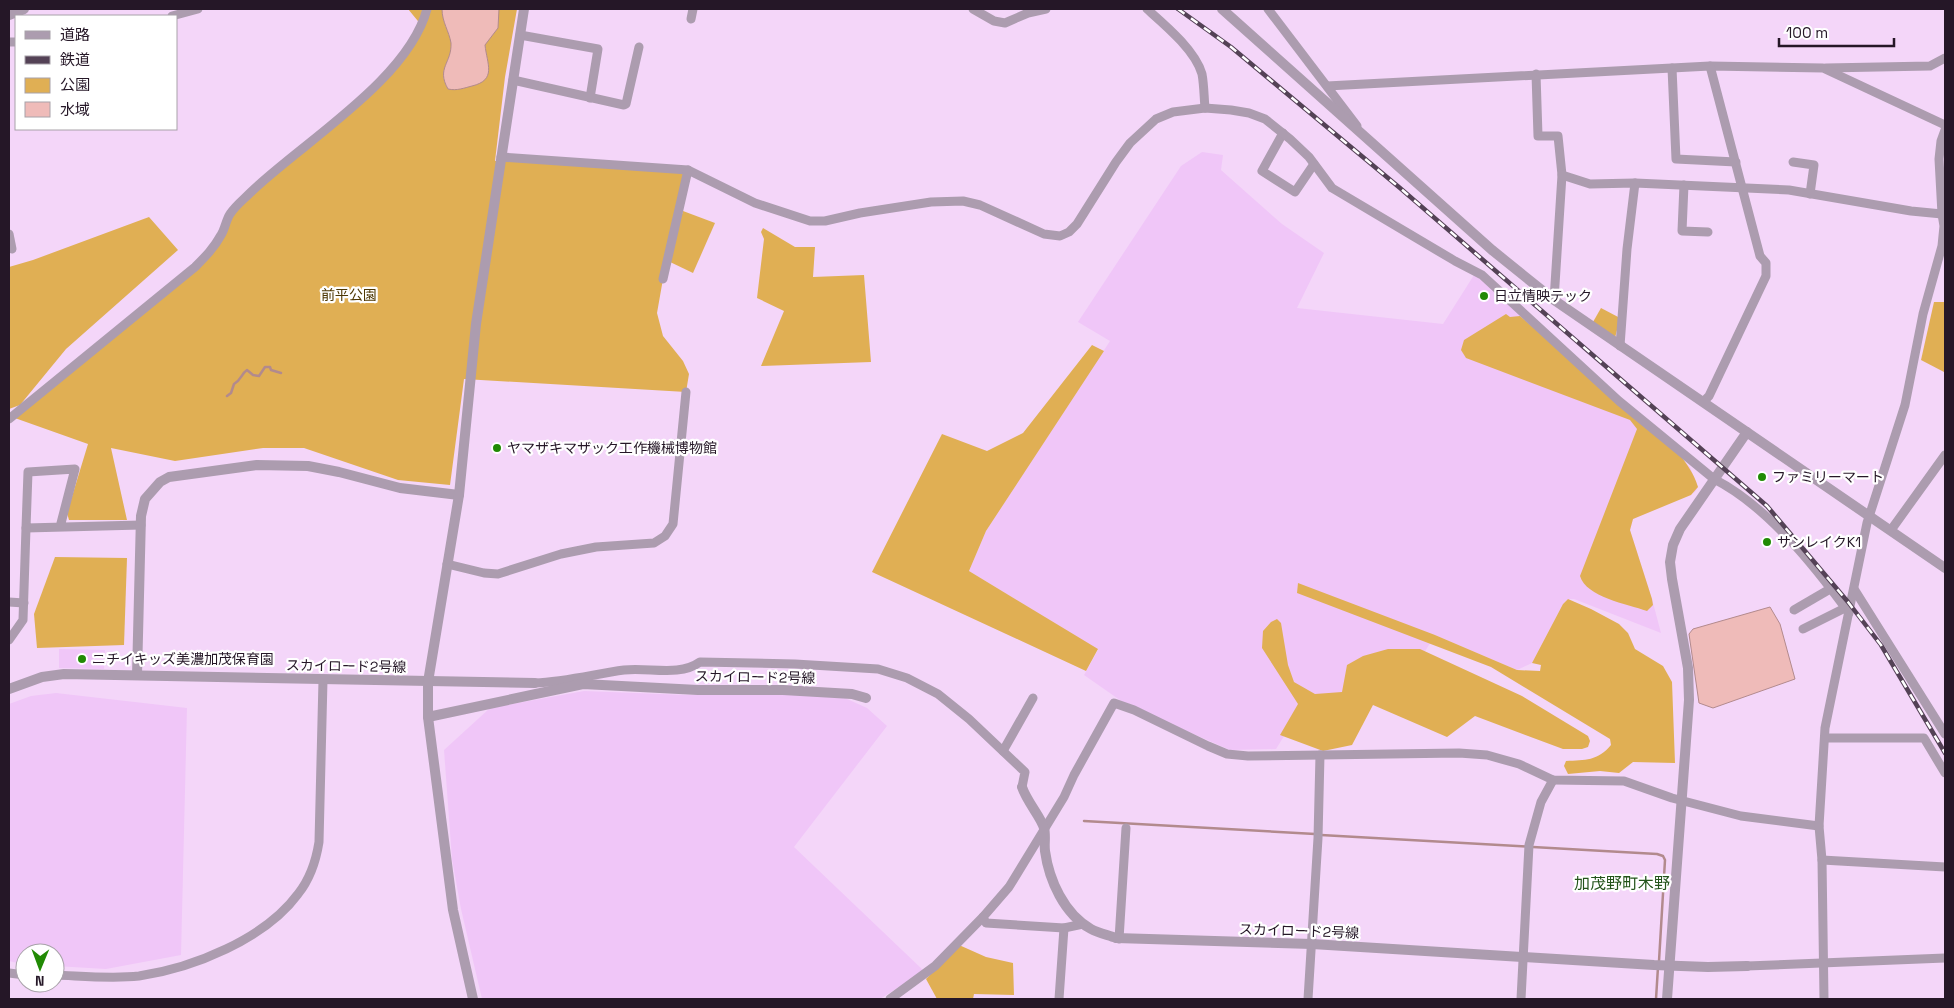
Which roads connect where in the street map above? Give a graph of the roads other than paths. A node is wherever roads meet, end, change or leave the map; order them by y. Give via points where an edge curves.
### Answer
1 (24, 9) edge
2 (198, 9) edge
3 (426, 9) edge
4 (524, 9) edge
5 (693, 9) edge
6 (973, 9) edge
7 (1046, 9) edge
8 (1147, 9) edge
9 (1222, 9) edge
10 (1268, 9) edge
11 (1027, 11) edge
12 (987, 12) edge
13 (9, 15) edge
14 (176, 15) edge
15 (691, 19) dead end
16 (520, 35) junction
17 (639, 47) dead end
18 (1945, 58) edge
19 (1710, 66) junction
20 (1672, 68) junction
21 (1823, 68) junction
22 (1536, 74) junction
23 (513, 80) junction
24 (1326, 86) junction
25 (590, 98) junction
26 (1205, 108) junction
27 (1945, 126) edge
28 (1945, 130) edge
29 (1283, 133) junction
30 (1367, 140) junction
31 (501, 157) junction
32 (1736, 162) junction
33 (1793, 162) dead end
34 (1314, 164) junction
35 (688, 170) junction
36 (1562, 175) junction
37 (1636, 183) junction
38 (1684, 186) junction
39 (1743, 188) junction
40 (1810, 194) junction
41 (1942, 214) junction
42 (1708, 232) dead end
43 (9, 234) edge
44 (12, 249) dead end
45 (662, 279) dead end
46 (1554, 300) junction
47 (1620, 346) junction
48 (686, 392) dead end
49 (1704, 402) junction
50 (9, 419) edge
51 (1747, 432) junction
52 (1945, 455) edge
53 (1714, 479) junction
54 (459, 496) junction
55 (1869, 515) junction
56 (140, 525) junction
57 (60, 527) junction
58 (26, 528) junction
59 (1892, 530) junction
60 (447, 564) junction
61 (1945, 568) edge
62 (1830, 589) junction
63 (1854, 589) junction
64 (9, 602) edge
65 (24, 603) junction
66 (1794, 610) dead end
67 (1847, 611) junction
68 (1803, 629) dead end
69 (9, 640) edge
70 (137, 675) junction
71 (322, 680) junction
72 (428, 682) junction
73 (536, 683) joint
74 (9, 689) edge
75 (866, 698) dead end
76 (1033, 698) dead end
77 (428, 718) junction
78 (1944, 731) edge
79 (1825, 738) junction
80 (1003, 751) junction
81 (1320, 755) junction
82 (1945, 773) edge
83 (1553, 780) junction
84 (1022, 787) joint
85 (1681, 799) junction
86 (1819, 826) junction
87 (1044, 828) junction
88 (1126, 828) dead end
89 (1822, 860) junction
90 (1945, 867) edge
91 (983, 917) junction
92 (1083, 924) junction
93 (1064, 928) junction
94 (1119, 939) junction
95 (1312, 944) junction
96 (1523, 958) junction
97 (1945, 958) edge
98 (1824, 963) junction
99 (1662, 965) junction
100 (1747, 966) joint
101 (65, 975) edge
102 (1824, 995) edge
103 (474, 999) edge
104 (890, 999) edge
105 (1059, 999) edge
106 (1308, 999) edge
107 (1521, 999) edge
108 (1668, 999) edge
109 (1830, 999) edge

1 - 13 street
2 - 14 street
3 - 50 street via 422,25 395,66 355,105 246,197 230,214 212,249 195,267
4 - 16 street
5 - 15 street
6 - 12 street
7 - 11 street
8 - 26 street via 1192,54 1201,73
9 - 30 street
10 - 24 street
11 - 12 street via 1005,23 994,21
16 - 23 street
16 - 25 street via 598,49
17 - 25 street via 626,104
18 - 21 street via 1930,66
19 - 20 street
19 - 21 street
19 - 32 street
20 - 22 street
20 - 32 street via 1676,158
21 - 27 street
22 - 24 street
22 - 36 street via 1538,136 1558,136
23 - 25 street
23 - 31 street
24 - 30 street
26 - 29 street via 1250,113 1265,119
26 - 35 street via 1173,112 1156,119 1142,131 1116,162 1077,224 1060,236 1044,234 980,205 963,201 931,202 825,222 810,221 755,203
28 - 41 street via 1939,159
29 - 34 street
29 - 34 street via 1262,170 1294,192
30 - 46 street
31 - 35 street
31 - 54 street via 476,324
32 - 39 street
33 - 40 street via 1814,165
34 - 53 street via 1332,188 1482,275 1620,400
35 - 45 street
36 - 37 street via 1590,184
36 - 46 street
37 - 38 street
37 - 47 street via 1627,249
38 - 39 street
38 - 42 street via 1682,231
39 - 40 street
39 - 49 street via 1760,256 1766,263 1766,276
40 - 41 street
41 - 55 street via 1942,246 1923,314 1905,405
43 - 44 street
46 - 47 street
47 - 49 street
48 - 60 street via 673,524 665,536 654,543 596,547 561,554 498,574
49 - 51 street
51 - 53 street
51 - 55 street
52 - 59 street
53 - 62 street via 1730,486 1764,513
53 - 85 street via 1680,529 1670,562 1688,668 1688,726
54 - 56 street via 400,488 308,466 257,465 179,474 160,482 144,499
54 - 60 street
55 - 59 street
55 - 63 street
56 - 57 street
56 - 70 street
57 - 58 street
57 - 58 street via 75,469 28,472
58 - 65 street
59 - 61 street
60 - 72 street
62 - 66 street
62 - 67 street
63 - 67 street
63 - 78 street
64 - 65 street
65 - 69 street via 23,620
67 - 68 street
67 - 79 street
70 - 71 street, スカイロード2号線
70 - 74 street, スカイロード2号線 via 64,674 42,677
71 - 72 street, スカイロード2号線
71 - 101 street via 319,842 310,874 290,904 272,921 238,943 168,971 136,976
72 - 73 street, スカイロード2号線
72 - 77 street
73 - 80 street via 627,670 692,667 700,662 878,670 907,678 938,694
75 - 77 street, スカイロード2号線 via 852,694 783,690 698,690 583,684
76 - 80 street
77 - 103 street via 453,910
79 - 82 street via 1924,738
79 - 86 street
80 - 84 street via 1025,772
81 - 83 street via 1487,755 1519,764
81 - 87 street via 1227,754 1114,703
81 - 95 street
83 - 85 street via 1624,781
83 - 96 street via 1541,802 1529,847
84 - 87 street, スカイロード2号線
85 - 86 street via 1741,816
85 - 99 street
86 - 89 street
87 - 91 street via 1009,887
87 - 92 street, スカイロード2号線 via 1051,876 1070,912
88 - 94 street
89 - 90 street
89 - 98 street
91 - 93 street via 986,923
91 - 104 street via 934,966
92 - 93 street
92 - 94 street, スカイロード2号線
93 - 105 street
94 - 95 street, スカイロード2号線
95 - 96 street, スカイロード2号線
95 - 106 street
96 - 99 street, スカイロード2号線
96 - 107 street
97 - 98 street
98 - 100 street
98 - 102 street
99 - 100 street, スカイロード2号線
99 - 108 street
102 - 109 street

